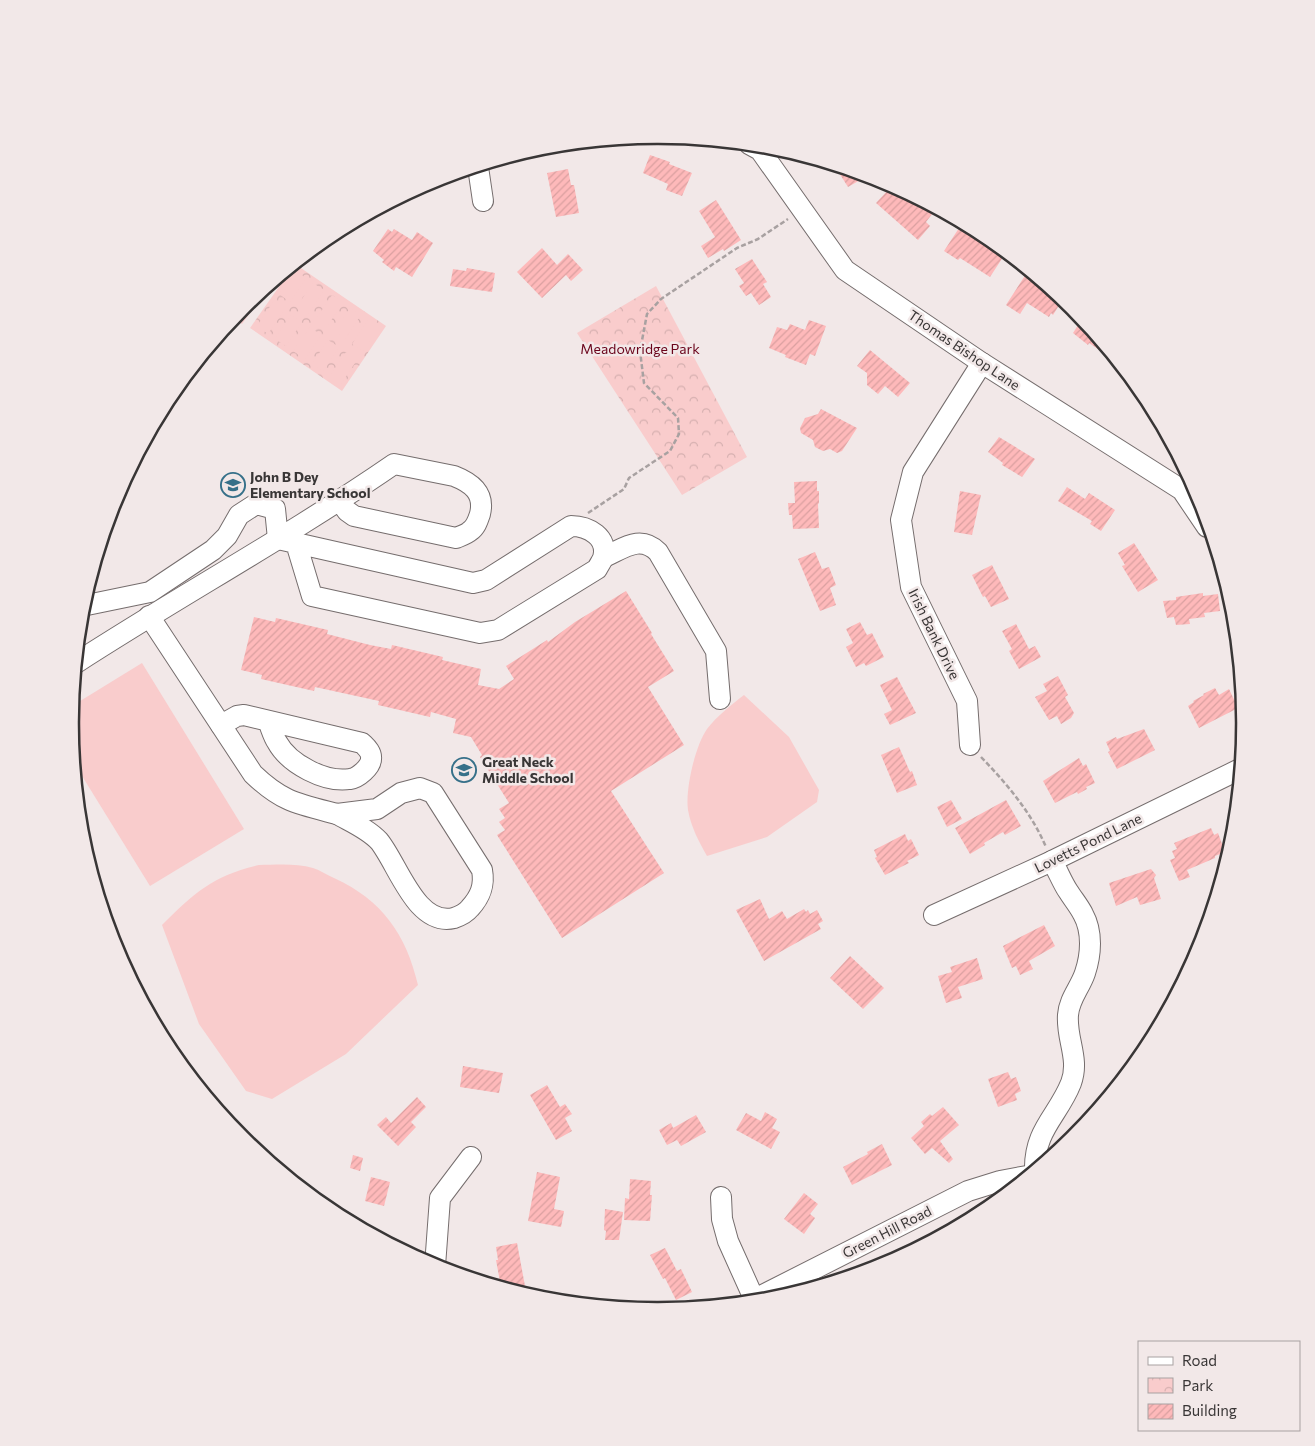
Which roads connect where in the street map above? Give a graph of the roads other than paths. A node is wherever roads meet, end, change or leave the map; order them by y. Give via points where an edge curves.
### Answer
1 (763, 154) edge
2 (479, 173) edge
3 (483, 201) dead end
4 (982, 363) junction
5 (340, 502) junction
6 (1195, 509) edge
7 (287, 541) junction
8 (604, 557) junction
9 (91, 604) edge
10 (149, 616) junction
11 (83, 659) edge
12 (720, 699) dead end
13 (268, 721) junction
14 (221, 724) junction
15 (970, 745) road end
16 (1234, 772) edge
17 (337, 814) junction
18 (1052, 861) junction
19 (934, 915) dead end
20 (471, 1157) dead end
21 (1035, 1161) edge
22 (1014, 1178) edge
23 (720, 1197) dead end
24 (436, 1258) edge
25 (777, 1289) edge
26 (751, 1294) edge

1 - 4 street, Thomas Bishop Lane via 845,270
2 - 3 street
4 - 6 street, Thomas Bishop Lane via 1182,490
4 - 15 street, Irish Bank Drive via 913,472 901,520 911,587 966,701
5 - 5 street via 354,516 456,538 470,531 478,521 482,504 479,494 463,479 394,464
5 - 7 street
7 - 8 street via 473,583 486,580 571,526 591,530 600,537
7 - 8 street via 312,596 480,633 498,630 598,569
7 - 9 street via 275,509 256,504 239,515 227,536 213,550 150,592
7 - 10 street
8 - 12 street via 636,543 644,543 658,552 716,651
10 - 11 street
10 - 14 street
13 - 13 street via 362,743 372,758 368,766 351,779 318,774 288,756 277,743
13 - 14 street via 244,715
14 - 17 street via 253,774 268,789 300,805
16 - 18 street, Lovetts Pond Lane
17 - 17 street via 371,833 380,842 418,903 428,913 438,918 458,917 476,902 483,889 482,870 433,793 413,789 377,809
18 - 19 street, Lovetts Pond Lane
18 - 21 street via 1084,915 1090,944 1084,976 1071,1000 1068,1014 1074,1064 1071,1082 1039,1138
20 - 24 street via 440,1198
22 - 25 street, Green Hill Road via 968,1191
23 - 26 street via 728,1240

